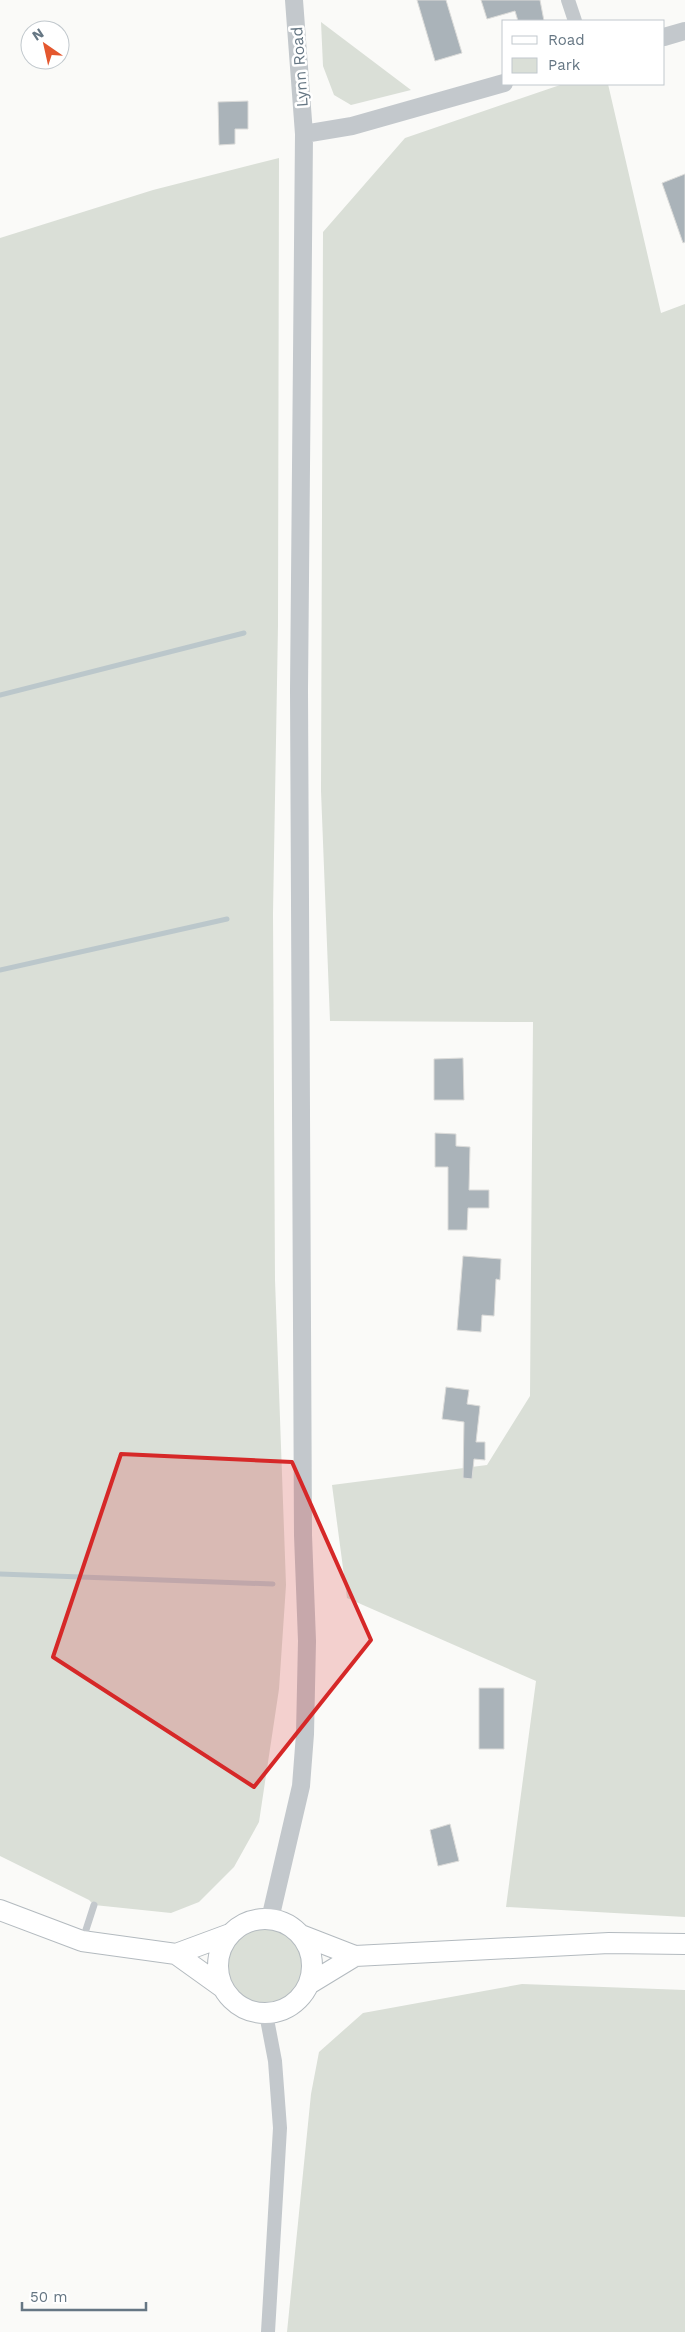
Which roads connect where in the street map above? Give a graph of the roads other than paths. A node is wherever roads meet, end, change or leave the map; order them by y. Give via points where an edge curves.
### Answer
1 (294, 0) edge
2 (568, 0) edge
3 (574, 20) edge
4 (685, 31) edge
5 (665, 37) edge
6 (502, 84) edge
7 (304, 134) junction
8 (94, 1905) dead end
9 (0, 1910) edge
10 (270, 1919) junction
11 (230, 1934) junction
12 (301, 1935) junction
13 (82, 1941) junction
14 (685, 1944) edge
15 (176, 1954) junction
16 (355, 1956) junction
17 (309, 1984) junction
18 (222, 1987) junction
19 (266, 2014) junction
20 (268, 2332) edge

1 - 7 street, Lynn Road
2 - 3 street
4 - 5 street
6 - 7 street via 352,126
7 - 10 street, Lynn Road via 299,690 306,1734 301,1786
8 - 13 lane
9 - 13 main road
10 - 11 main road via 255,1920
10 - 12 main road via 282,1922
11 - 15 main road
11 - 18 main road via 218,1960
12 - 16 main road
12 - 17 main road via 312,1957
13 - 15 main road
14 - 16 main road via 609,1943
15 - 18 main road
16 - 17 main road
17 - 19 main road via 292,2006
18 - 19 main road via 240,2007
19 - 20 street via 275,2061 280,2128

